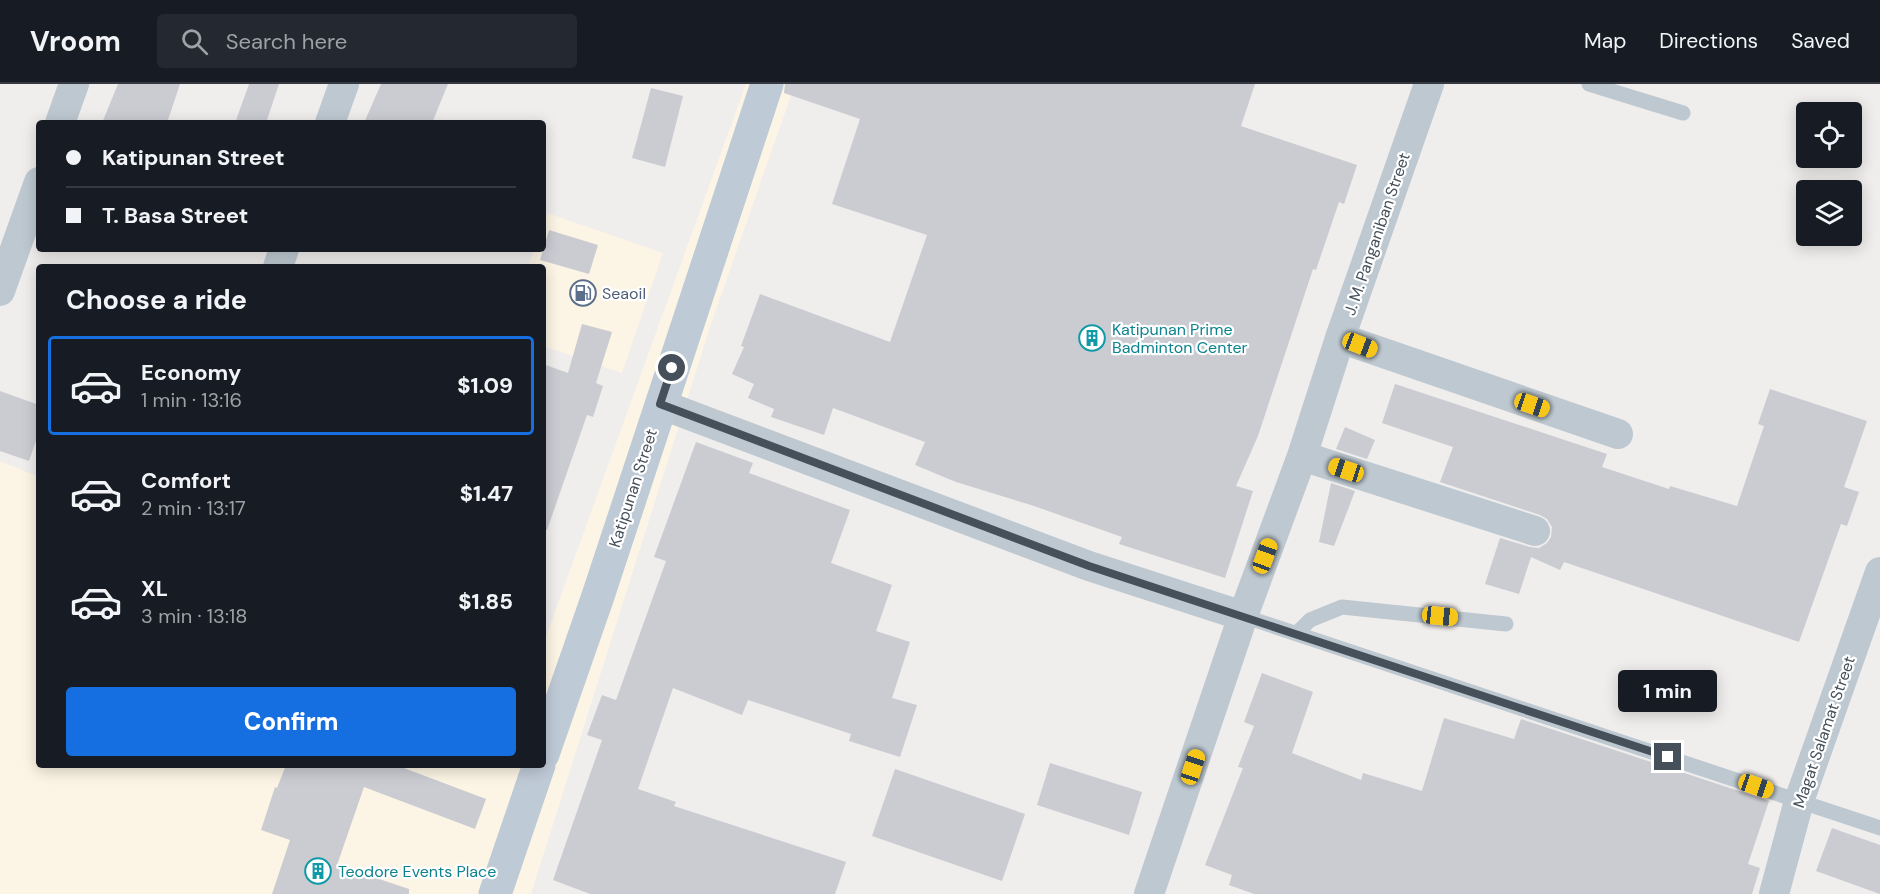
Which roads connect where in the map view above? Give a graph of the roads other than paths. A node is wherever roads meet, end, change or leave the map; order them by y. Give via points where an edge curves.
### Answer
1 (74, 84) edge
2 (344, 84) edge
3 (766, 84) edge
4 (1429, 84) edge
5 (1589, 84) edge
6 (1683, 113) dead end
7 (61, 120) edge
8 (331, 120) edge
9 (36, 190) edge
10 (0, 291) edge
11 (1340, 338) junction
12 (660, 404) junction
13 (1618, 434) dead end
14 (1302, 456) junction
15 (1535, 531) dead end
16 (1880, 572) edge
17 (1243, 616) junction
18 (1506, 624) dead end
19 (1296, 634) junction
20 (546, 745) edge
21 (538, 768) edge
22 (1799, 801) junction
23 (1880, 828) edge
24 (495, 894) edge
25 (1149, 894) edge
26 (1774, 894) edge

1 - 7 street
2 - 8 street
3 - 12 street, Katipunan Street
4 - 11 street, J. M. Panganiban Street
5 - 6 lane
9 - 10 street
11 - 13 street
11 - 14 street, J. M. Panganiban Street
12 - 17 street via 1089,566
12 - 20 street, Katipunan Street
14 - 15 street
14 - 17 street, J. M. Panganiban Street
16 - 22 street, Magat Salamat Street
17 - 19 lane
17 - 25 street, J. M. Panganiban Street
18 - 19 lane via 1342,607 1310,620
19 - 22 lane
21 - 24 street
22 - 23 lane
22 - 26 street, Magat Salamat Street

